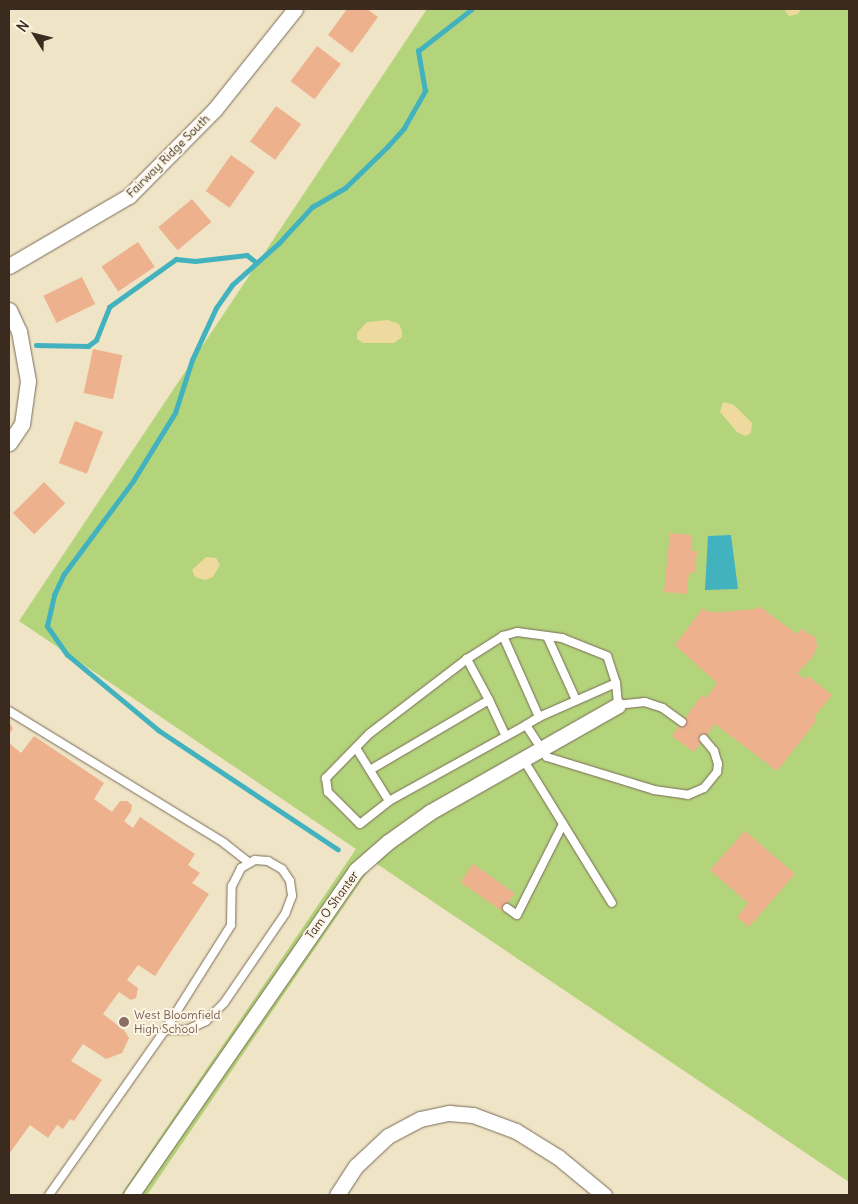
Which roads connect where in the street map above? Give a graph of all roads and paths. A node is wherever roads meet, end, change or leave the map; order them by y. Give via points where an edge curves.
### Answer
1 (295, 9) edge
2 (9, 266) edge
3 (9, 310) edge
4 (9, 443) edge
5 (504, 636) junction
6 (547, 636) junction
7 (466, 659) junction
8 (616, 683) junction
9 (490, 700) junction
10 (576, 700) junction
11 (618, 705) junction
12 (9, 710) edge
13 (539, 717) junction
14 (682, 722) dead end
15 (526, 724) junction
16 (504, 734) junction
17 (704, 739) dead end
18 (356, 748) junction
19 (542, 749) junction
20 (522, 759) junction
21 (370, 770) junction
22 (388, 801) junction
23 (562, 824) junction
24 (248, 862) junction
25 (612, 904) dead end
26 (507, 908) dead end
27 (165, 1030) junction
28 (340, 1190) edge
29 (49, 1195) edge
30 (131, 1195) edge
31 (604, 1195) edge

1 - 2 street, Fairway Ridge South via 214,109 129,196
3 - 4 street via 19,331 28,381 22,424
5 - 6 lane via 517,632
5 - 7 lane
5 - 13 lane
6 - 8 lane via 562,638 607,656
6 - 10 lane
7 - 9 lane
7 - 18 lane
8 - 10 lane
8 - 11 lane
9 - 16 lane
9 - 21 lane
10 - 13 lane
11 - 14 lane via 645,702 663,708
11 - 19 street, Tam O Shanter
12 - 24 lane via 232,848
13 - 15 lane
15 - 16 lane
15 - 19 lane
16 - 22 lane
17 - 19 lane via 714,751 718,764 714,779 704,788 680,796 548,757
18 - 21 lane
18 - 22 lane via 326,778 328,792 360,824
19 - 20 street, Tam O Shanter
20 - 23 lane
20 - 30 street, Tam O Shanter via 430,812 356,870
21 - 22 lane
23 - 25 lane
23 - 26 lane via 517,915
24 - 27 lane via 232,886 232,925
24 - 27 lane via 268,861 282,869 290,881 292,896 285,914 224,1003 206,1022 187,1030
27 - 29 lane
28 - 31 street via 372,1149 404,1125 449,1113 473,1115 516,1131 558,1157

